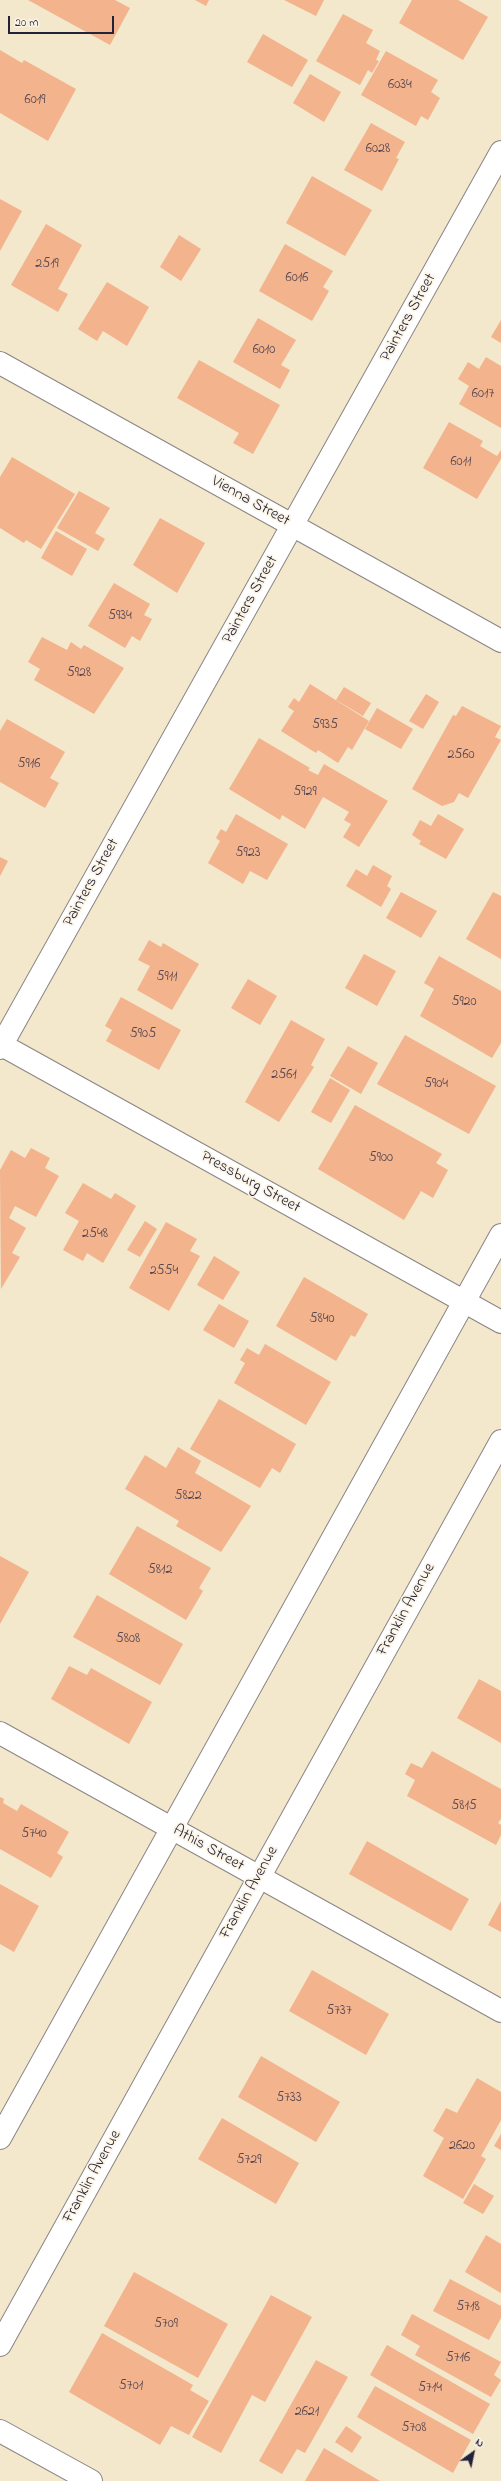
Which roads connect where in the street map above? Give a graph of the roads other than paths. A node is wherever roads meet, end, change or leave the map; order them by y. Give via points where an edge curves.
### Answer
1 (501, 152) edge
2 (0, 363) edge
3 (292, 525) junction
4 (501, 641) edge
5 (1, 1045) edge
6 (501, 1235) edge
7 (464, 1301) junction
8 (501, 1322) edge
9 (501, 1441) edge
10 (0, 1733) edge
11 (172, 1828) junction
12 (259, 1877) junction
13 (501, 2011) edge
14 (0, 2138) edge
15 (0, 2345) edge
16 (0, 2430) edge
17 (91, 2481) edge

1 - 3 street, Painters Street
2 - 3 street, Vienna Street
3 - 4 street, Vienna Street
3 - 5 street, Painters Street
5 - 7 street, Pressburg Street
6 - 7 street
7 - 8 street, Pressburg Street
7 - 11 street
9 - 12 street, Franklin Avenue
10 - 11 street, Athis Street
11 - 12 street, Athis Street
11 - 14 street
12 - 13 street, Athis Street
12 - 15 street, Franklin Avenue
16 - 17 street

